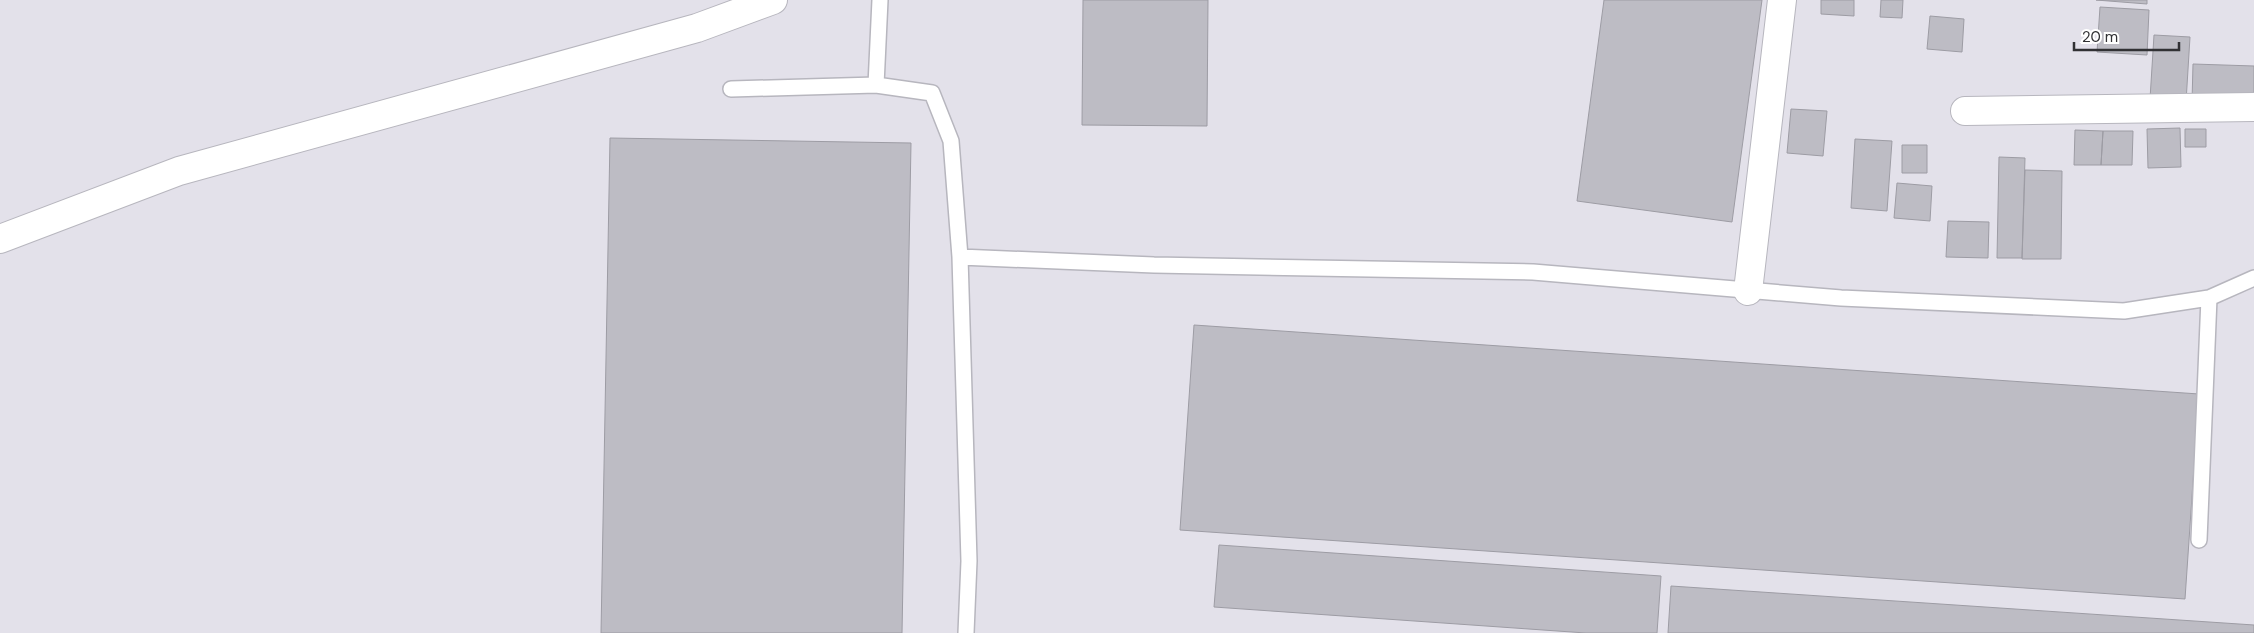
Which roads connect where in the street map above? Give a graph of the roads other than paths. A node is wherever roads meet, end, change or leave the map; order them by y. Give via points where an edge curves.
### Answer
1 (773, 0) edge
2 (880, 0) edge
3 (1782, 0) edge
4 (876, 85) junction
5 (731, 89) dead end
6 (2254, 107) edge
7 (1965, 111) dead end
8 (0, 239) edge
9 (960, 256) junction
10 (2254, 278) edge
11 (1748, 291) junction
12 (2209, 298) junction
13 (2199, 540) dead end
14 (966, 633) edge

1 - 8 street via 688,30 179,171
2 - 4 lane
3 - 11 street
4 - 5 lane
4 - 9 lane via 932,93 951,141
6 - 7 street
9 - 11 lane via 1154,265 1533,272
9 - 14 lane via 969,561
10 - 12 lane
11 - 12 lane via 2124,310
12 - 13 lane

